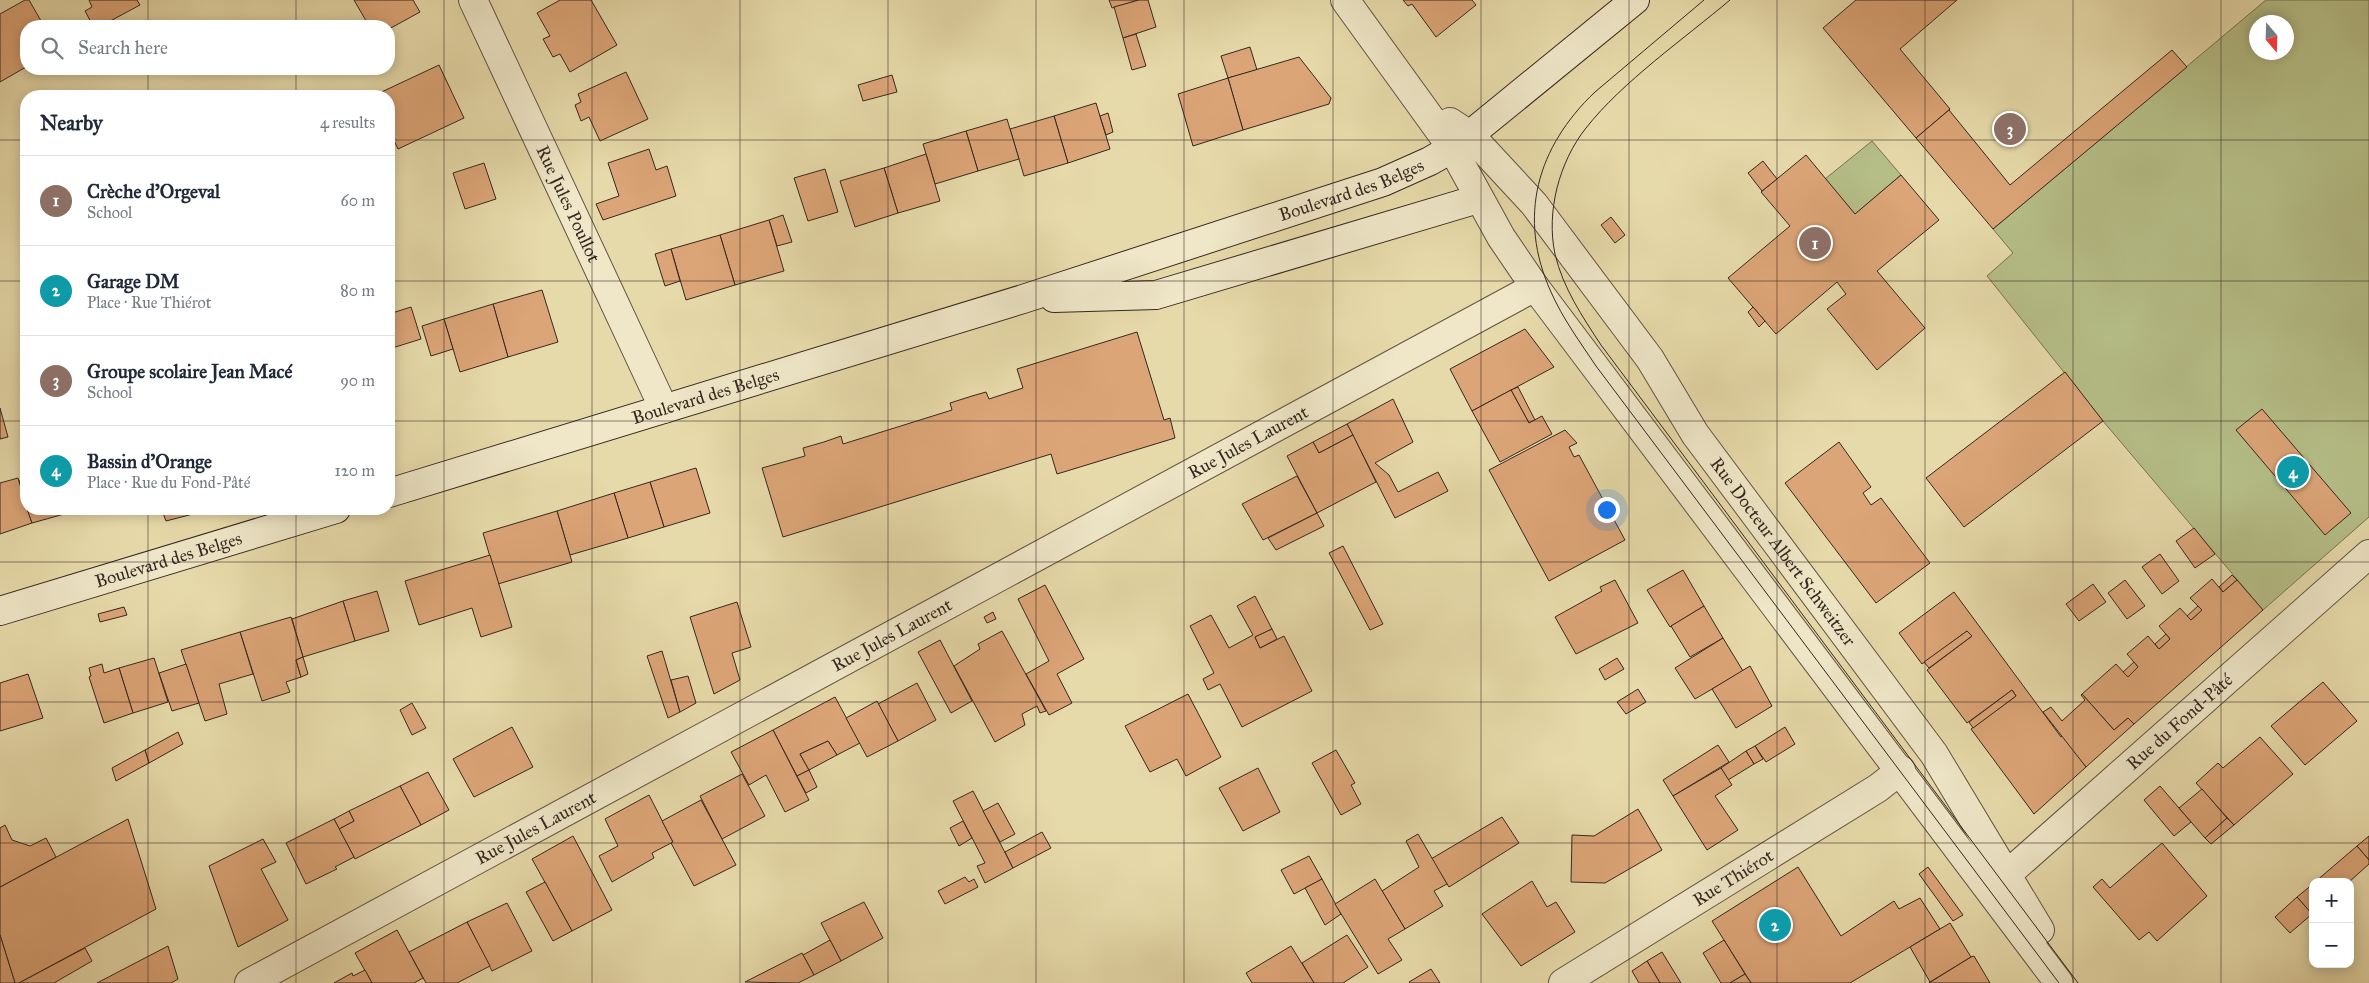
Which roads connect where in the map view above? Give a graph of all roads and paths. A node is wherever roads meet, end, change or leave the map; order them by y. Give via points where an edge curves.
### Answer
1 (473, 0) edge
2 (1344, 0) edge
3 (1635, 0) edge
4 (1461, 142) junction
5 (1478, 199) junction
6 (1535, 287) junction
7 (1023, 299) junction
8 (664, 409) junction
9 (395, 491) edge
10 (316, 515) edge
11 (2369, 554) edge
12 (0, 612) edge
13 (1900, 770) junction
14 (1999, 882) junction
15 (249, 983) edge
16 (1563, 983) edge
17 (2059, 983) edge
18 (2078, 983) edge

1 - 8 street, Rue Jules Poullot
2 - 4 street via 1416,98
3 - 4 street, Boulevard des Belges
4 - 5 street, Rue Docteur Albert Schweitzer
4 - 7 street, Boulevard des Belges via 1430,161 1383,182
4 - 14 street, Rue Docteur Albert Schweitzer via 1552,226 1650,359 1695,434 1934,754
5 - 6 street, Rue Docteur Albert Schweitzer
5 - 7 street, Boulevard des Belges via 1156,295
6 - 13 street, Rue Docteur Albert Schweitzer
6 - 15 street, Rue Jules Laurent
7 - 8 street, Boulevard des Belges
8 - 9 street, Boulevard des Belges
10 - 12 street, Boulevard des Belges
11 - 14 street, Rue du Fond-Pâté
13 - 14 street, Rue Docteur Albert Schweitzer
13 - 16 street, Rue Thiérot via 1878,788
14 - 17 street, Rue Docteur Albert Schweitzer
14 - 18 street, Rue Docteur Albert Schweitzer

